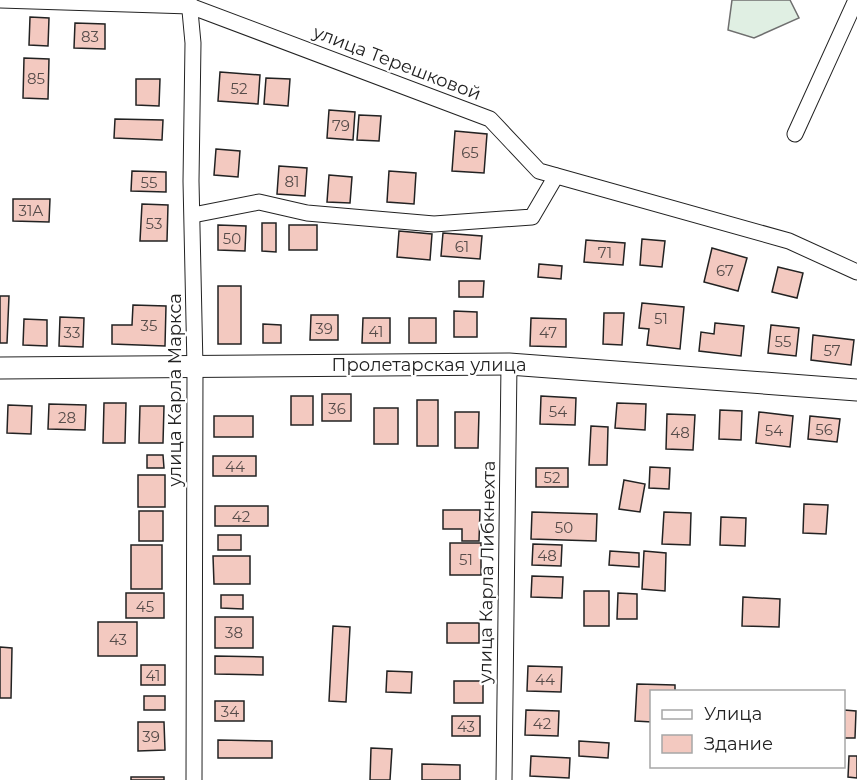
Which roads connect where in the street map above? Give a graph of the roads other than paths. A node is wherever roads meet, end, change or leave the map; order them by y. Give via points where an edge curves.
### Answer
1 (0, 0) edge
2 (856, 0) edge
3 (190, 3) edge
4 (795, 134) dead end
5 (556, 176) junction
6 (192, 215) junction
7 (857, 272) edge
8 (510, 364) junction
9 (195, 367) junction
10 (0, 368) edge
11 (857, 390) edge
12 (195, 780) edge
13 (504, 780) edge

1 - 3 street, улица Терешковой
2 - 4 street
3 - 5 street, улица Терешковой via 490,119 539,171
3 - 6 street, улица Карла Маркса
5 - 6 street via 532,217 434,224 307,213 260,202
5 - 7 street, улица Терешковой via 789,241
6 - 9 street, улица Карла Маркса
8 - 9 main road, Пролетарская улица
8 - 11 main road, Пролетарская улица
8 - 13 street, улица Карла Либкнехта
9 - 10 main road, Пролетарская улица
9 - 12 street, улица Карла Маркса

